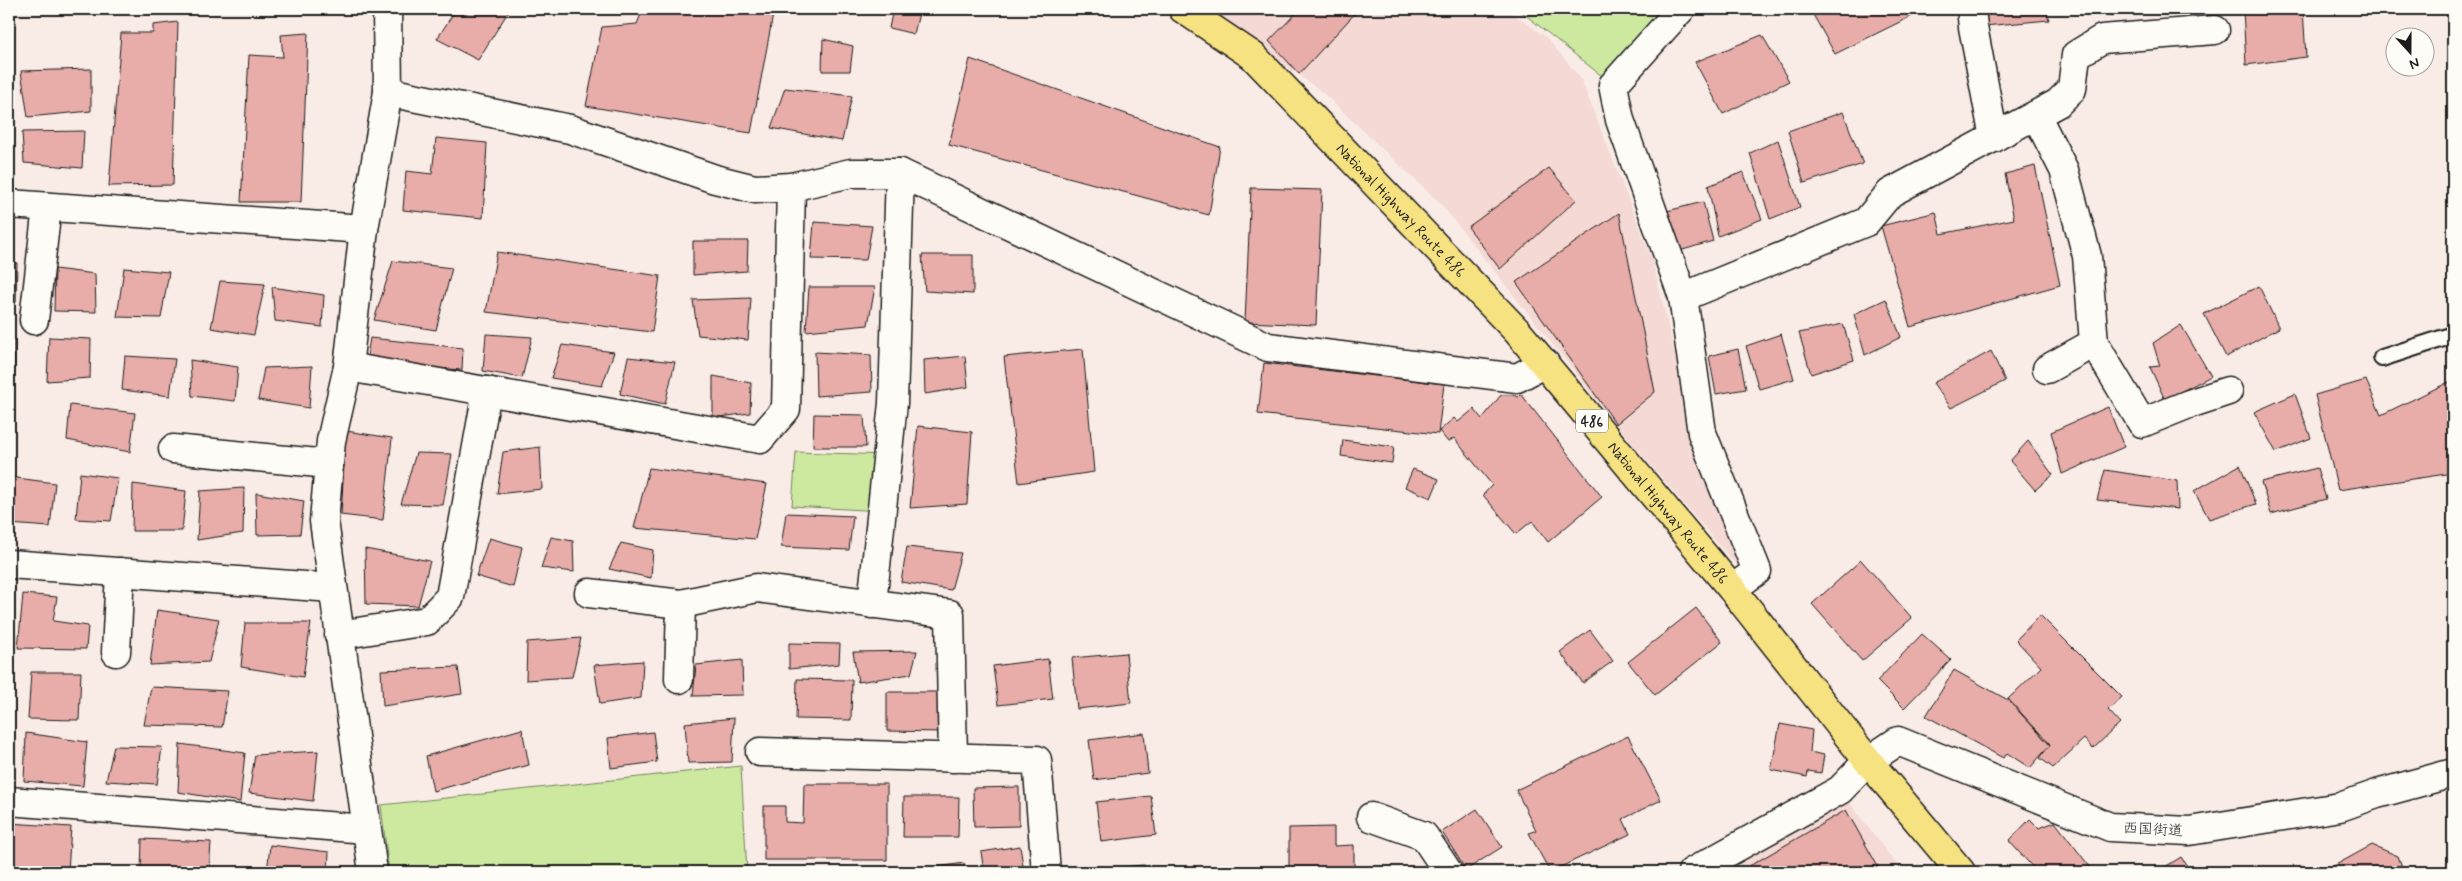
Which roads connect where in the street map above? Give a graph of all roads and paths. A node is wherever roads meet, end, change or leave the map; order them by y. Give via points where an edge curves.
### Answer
1 (387, 9) edge
2 (1183, 9) edge
3 (1681, 9) edge
4 (1971, 9) edge
5 (2215, 30) dead end
6 (388, 92) junction
7 (2036, 115) junction
8 (1994, 138) junction
9 (900, 173) junction
10 (791, 187) junction
11 (9, 204) edge
12 (47, 207) junction
13 (364, 229) junction
14 (1683, 297) junction
15 (34, 320) dead end
16 (2453, 335) edge
17 (2094, 343) junction
18 (2382, 358) dead end
19 (1544, 363) junction
20 (348, 367) junction
21 (2047, 369) dead end
22 (487, 391) junction
23 (2228, 391) dead end
24 (173, 449) dead end
25 (329, 464) junction
26 (9, 564) edge
27 (120, 572) junction
28 (332, 588) junction
29 (1732, 589) junction
30 (588, 593) dead end
31 (681, 604) junction
32 (872, 604) junction
33 (339, 635) junction
34 (116, 652) dead end
35 (679, 679) dead end
36 (760, 752) dead end
37 (953, 758) junction
38 (1868, 761) junction
39 (2453, 773) edge
40 (9, 801) edge
41 (1371, 817) dead end
42 (366, 829) junction
43 (373, 872) edge
44 (1046, 872) edge
45 (1448, 872) edge
46 (1692, 872) edge
47 (1961, 872) edge

1 - 6 street
2 - 19 highway, National Highway Route 486 / 486 via 1253,56
3 - 14 street via 1613,85 1620,120
4 - 8 street
5 - 7 street via 2102,39 2076,55 2072,89 2058,103
6 - 10 street via 570,129 715,179 755,189
6 - 13 street
7 - 8 street
7 - 17 street via 2064,170 2087,256
8 - 14 street via 1890,193 1866,222
9 - 10 street via 851,173
9 - 19 street via 1268,347 1517,378
9 - 32 street via 893,403
10 - 22 street via 786,409 760,439
11 - 12 street
12 - 13 street
12 - 15 street
13 - 20 street
14 - 29 street via 1702,433 1757,571
16 - 18 lane
17 - 21 street
17 - 23 street via 2142,423
19 - 29 highway, National Highway Route 486 / 486
20 - 22 street
20 - 25 street
22 - 33 street via 450,597 427,621
24 - 25 street
25 - 28 street via 324,520
26 - 27 street
27 - 28 street
27 - 34 street
28 - 33 street
29 - 38 highway, National Highway Route 486 / 486
30 - 31 street
31 - 32 street via 757,588
31 - 35 street
32 - 37 street via 950,614
33 - 42 street
36 - 37 street
37 - 44 street via 1037,760
38 - 39 street, 西国街道 via 1898,742 2110,827 2189,832 2340,807
38 - 46 street via 1840,790
38 - 47 highway, National Highway Route 486 / 486
40 - 42 street
41 - 45 street via 1424,836
42 - 43 street

